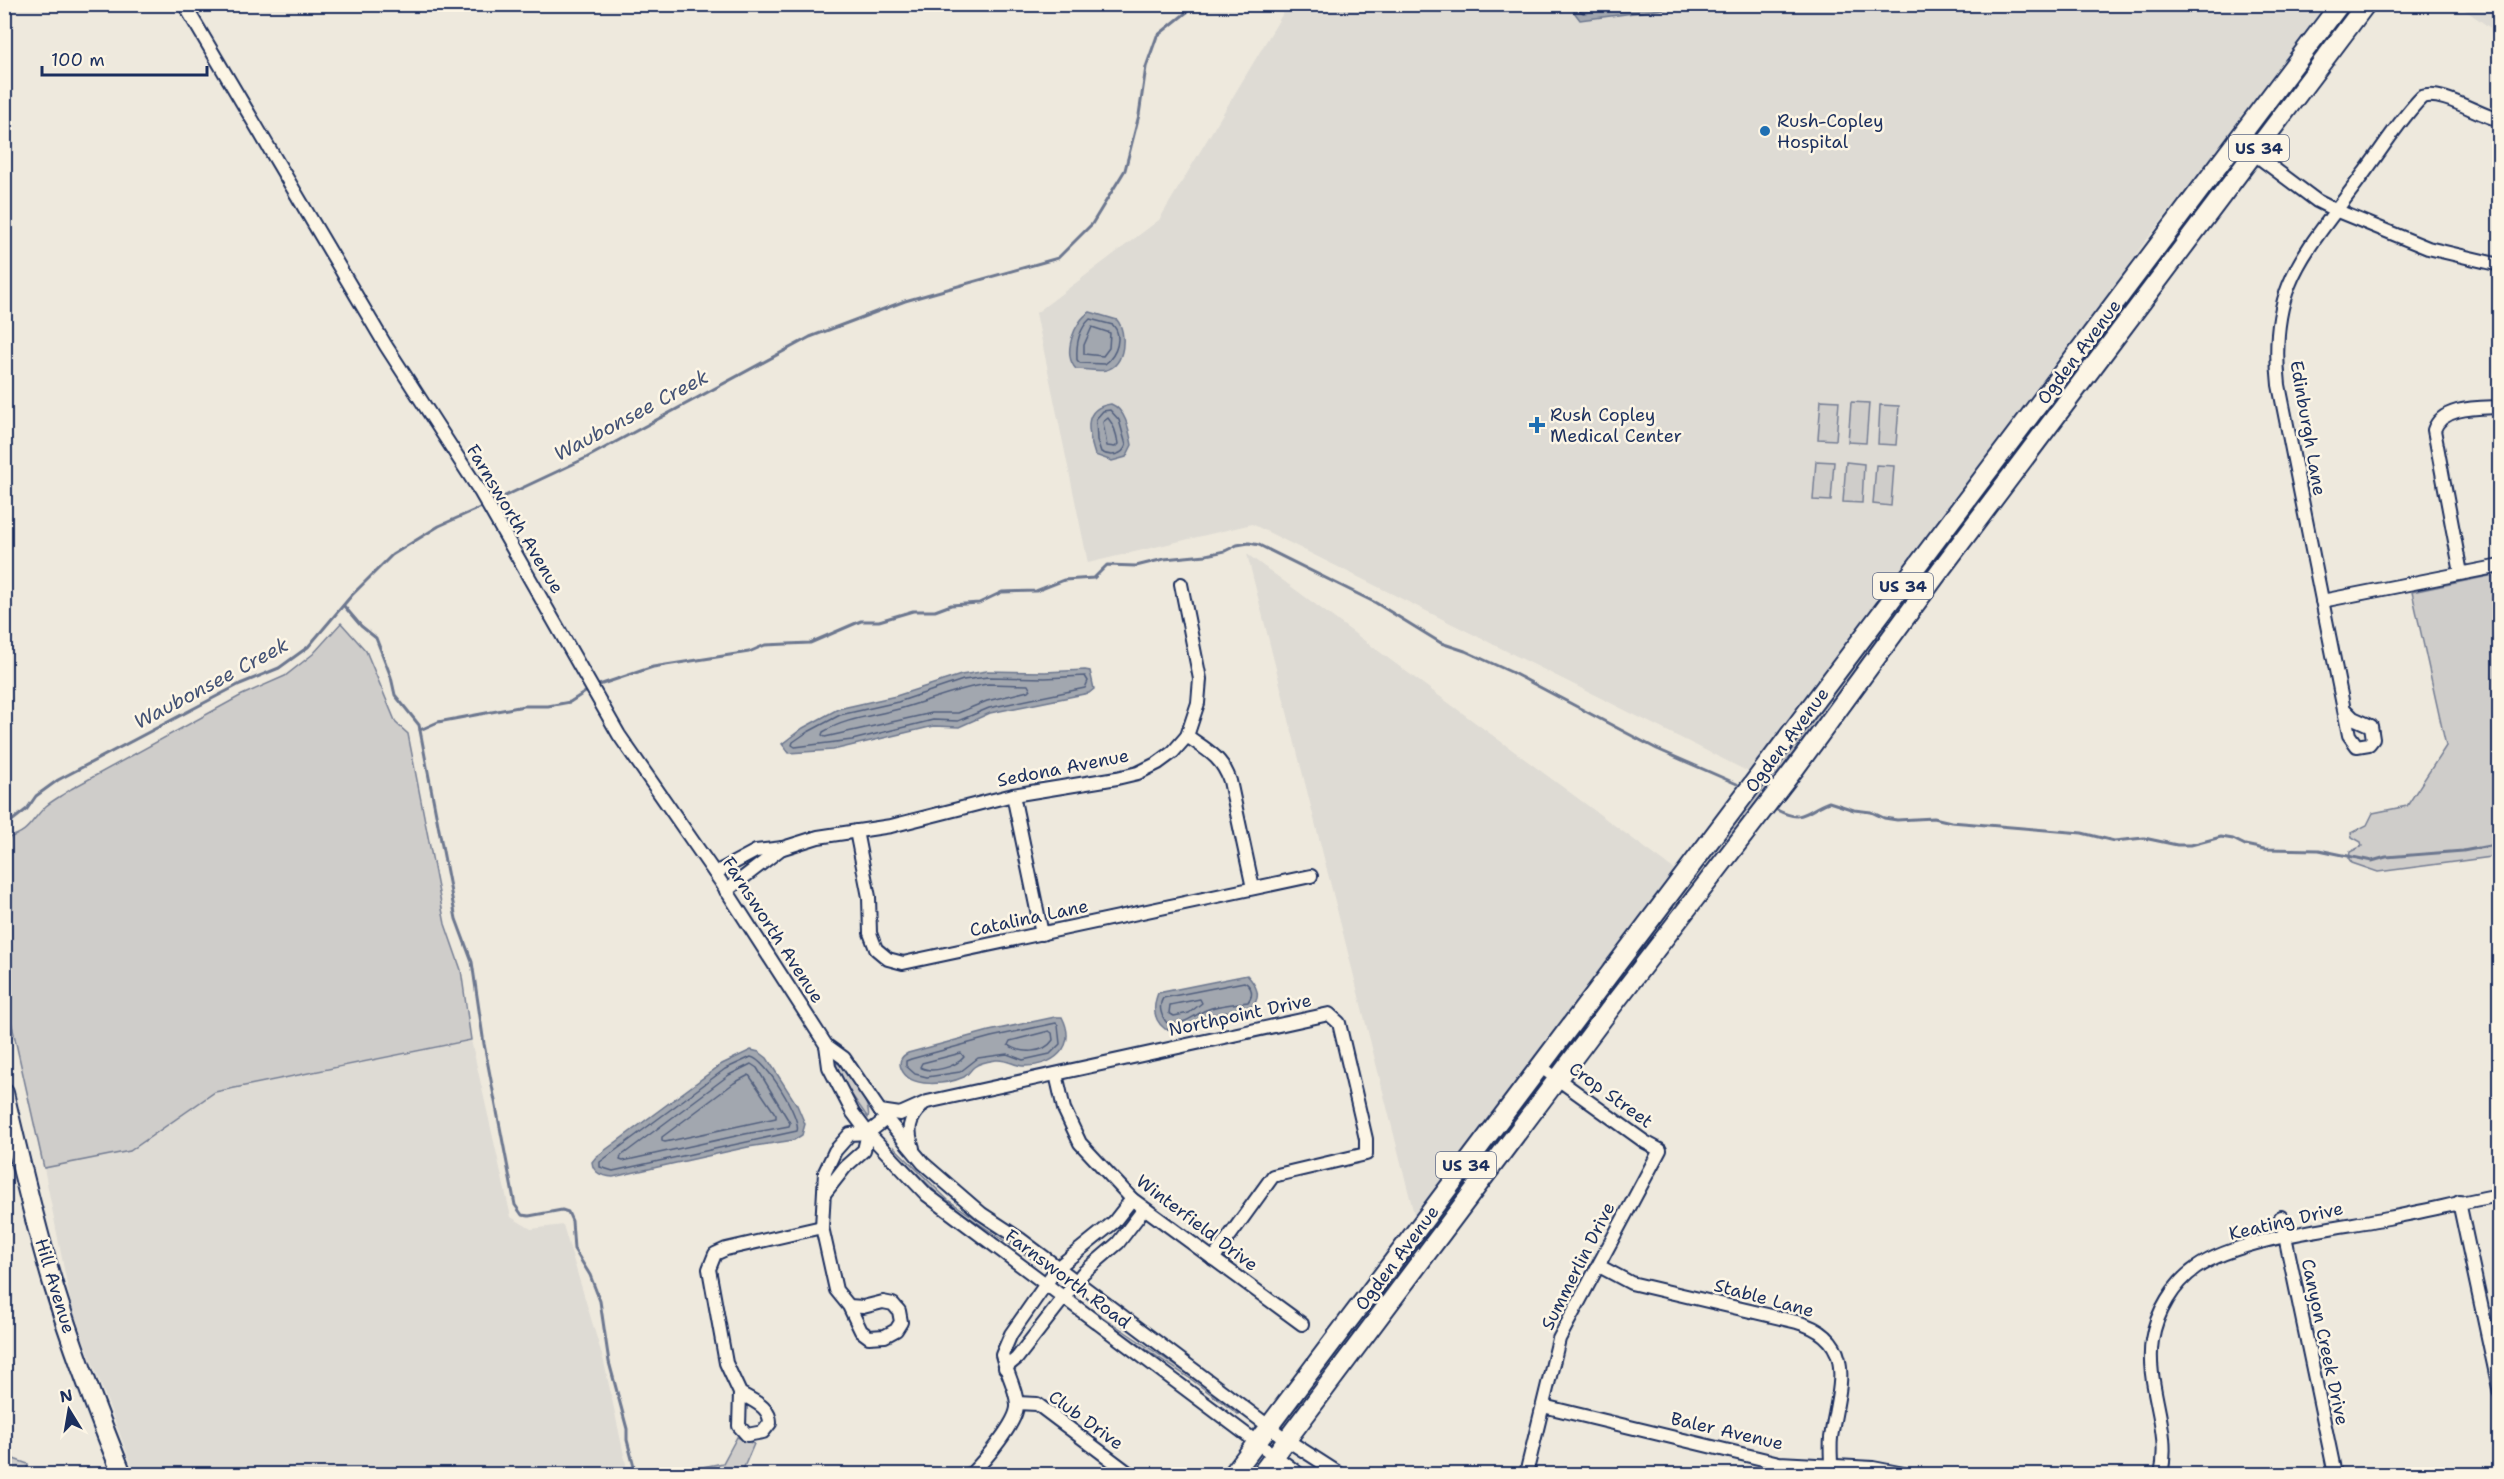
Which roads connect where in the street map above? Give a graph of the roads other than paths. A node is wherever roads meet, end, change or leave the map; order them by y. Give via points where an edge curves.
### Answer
1 (184, 4) edge
2 (2340, 4) edge
3 (2366, 4) edge
4 (2499, 120) edge
5 (2237, 141) junction
6 (2254, 154) junction
7 (2335, 210) junction
8 (2499, 265) edge
9 (2499, 407) edge
10 (2499, 566) edge
11 (2461, 573) junction
12 (1181, 584) dead end
13 (2322, 601) junction
14 (2344, 709) dead end
15 (1187, 736) junction
16 (1013, 795) junction
17 (856, 831) junction
18 (783, 848) junction
19 (715, 873) junction
20 (1311, 876) dead end
21 (1253, 888) junction
22 (726, 891) junction
23 (1042, 934) junction
24 (825, 1045) junction
25 (1541, 1067) junction
26 (1056, 1074) junction
27 (1558, 1078) junction
28 (4, 1093) edge
29 (927, 1102) junction
30 (883, 1115) junction
31 (868, 1132) junction
32 (1660, 1150) joint
33 (915, 1154) junction
34 (824, 1194) junction
35 (2499, 1195) edge
36 (1132, 1198) junction
37 (2459, 1202) junction
38 (1144, 1209) junction
39 (2281, 1217) dead end
40 (822, 1227) junction
41 (2285, 1237) junction
42 (1213, 1259) junction
43 (1599, 1266) junction
44 (1057, 1268) junction
45 (1076, 1283) junction
46 (1045, 1285) junction
47 (1062, 1298) junction
48 (849, 1306) dead end
49 (1302, 1324) dead end
50 (2496, 1362) edge
51 (1005, 1368) junction
52 (740, 1393) dead end
53 (2499, 1393) edge
54 (1017, 1403) junction
55 (1543, 1406) junction
56 (1269, 1426) junction
57 (1287, 1440) junction
58 (1256, 1443) junction
59 (1274, 1457) junction
60 (1831, 1466) junction
61 (122, 1474) edge
62 (971, 1474) edge
63 (1130, 1474) edge
64 (1233, 1474) edge
65 (1261, 1474) edge
66 (1299, 1474) edge
67 (1340, 1474) edge
68 (1526, 1474) edge
69 (1904, 1474) edge
70 (2161, 1474) edge
71 (2335, 1474) edge

1 - 19 street, Farnsworth Avenue via 386,346 481,493 619,735
2 - 5 main road, Ogden Avenue / US 34
3 - 6 main road, Ogden Avenue / US 34
4 - 7 street, Edinburgh Lane via 2437,95 2422,97
5 - 6 street
5 - 25 main road, Ogden Avenue / US 34
6 - 7 street
6 - 27 main road, Ogden Avenue / US 34
7 - 8 street via 2428,248
7 - 13 street, Edinburgh Lane via 2304,252 2292,276 2283,300 2277,343 2279,385
9 - 11 street via 2448,414 2437,422 2434,430
10 - 11 street
11 - 13 street
12 - 15 street, Sedona Avenue via 1200,679 1198,703
13 - 14 street, Edinburgh Lane
15 - 16 street, Sedona Avenue via 1173,752 1138,773
15 - 21 street via 1225,766
16 - 17 street, Sedona Avenue
16 - 23 street
17 - 18 street, Sedona Avenue
17 - 23 street, Catalina Lane via 869,897 870,933 876,949 888,960 903,963
18 - 19 street, Sedona Avenue via 748,854
18 - 22 street, Sedona Avenue
19 - 22 street, Farnsworth Avenue
20 - 21 street, Catalina Lane
21 - 23 street, Catalina Lane
22 - 24 street, Farnsworth Avenue
24 - 30 street, Farnsworth Avenue via 844,1058
24 - 31 street, Farnsworth Avenue via 829,1067 853,1113
25 - 27 street, Crop Street
25 - 56 main road, Ogden Avenue / US 34
26 - 29 street, Northpoint Drive
26 - 36 street, Winterfield Drive via 1080,1143
26 - 42 street, Northpoint Drive via 1329,1014 1339,1023 1366,1138 1366,1154 1273,1176
27 - 32 street, Crop Street
27 - 57 main road, Ogden Avenue / US 34
28 - 61 main road, Hill Avenue via 53,1285
29 - 30 street, Northpoint Drive via 900,1114
29 - 33 street via 910,1124 909,1138
30 - 31 street
30 - 33 street, Farnsworth Road
31 - 34 street via 864,1150
31 - 34 street via 850,1134 835,1151 825,1172
31 - 46 street, Farnsworth Road via 927,1195
32 - 43 street, Summerlin Drive
33 - 44 street, Farnsworth Road via 982,1214
34 - 40 street
35 - 37 street, Keating Drive
36 - 38 street, Winterfield Drive
36 - 44 street via 1114,1222
37 - 41 street, Keating Drive
37 - 50 street
38 - 42 street, Winterfield Drive
38 - 45 street via 1118,1243
39 - 41 street, Canyon Creek Drive
40 - 48 street via 836,1290
40 - 52 street via 715,1254 709,1269 719,1328 726,1363
41 - 70 street, Keating Drive via 2217,1256 2179,1283 2167,1301 2152,1338 2151,1358 2165,1448
41 - 71 street, Canyon Creek Drive
42 - 49 street, Winterfield Drive
43 - 55 street, Summerlin Drive via 1559,1339
43 - 60 street, Stable Lane via 1631,1283 1797,1322 1821,1333 1833,1346 1841,1368
44 - 45 street, Farnsworth Road
44 - 46 street
45 - 47 street
45 - 56 street, Farnsworth Road
46 - 47 street, Farnsworth Road
46 - 51 street via 1006,1344 1002,1354
47 - 51 street
47 - 58 street, Farnsworth Road
50 - 53 street
51 - 54 street
54 - 62 street via 1017,1412 1005,1431
54 - 63 street, Club Drive via 1037,1404
55 - 60 street, Baler Avenue via 1779,1463
55 - 68 street, Summerlin Drive
56 - 57 street
56 - 58 main road, Ogden Avenue / US 34
57 - 59 main road, Ogden Avenue / US 34
57 - 67 street
58 - 59 street
58 - 64 main road, Ogden Avenue / US 34
59 - 65 main road, Ogden Avenue / US 34
59 - 66 street
60 - 69 street, Baler Avenue

